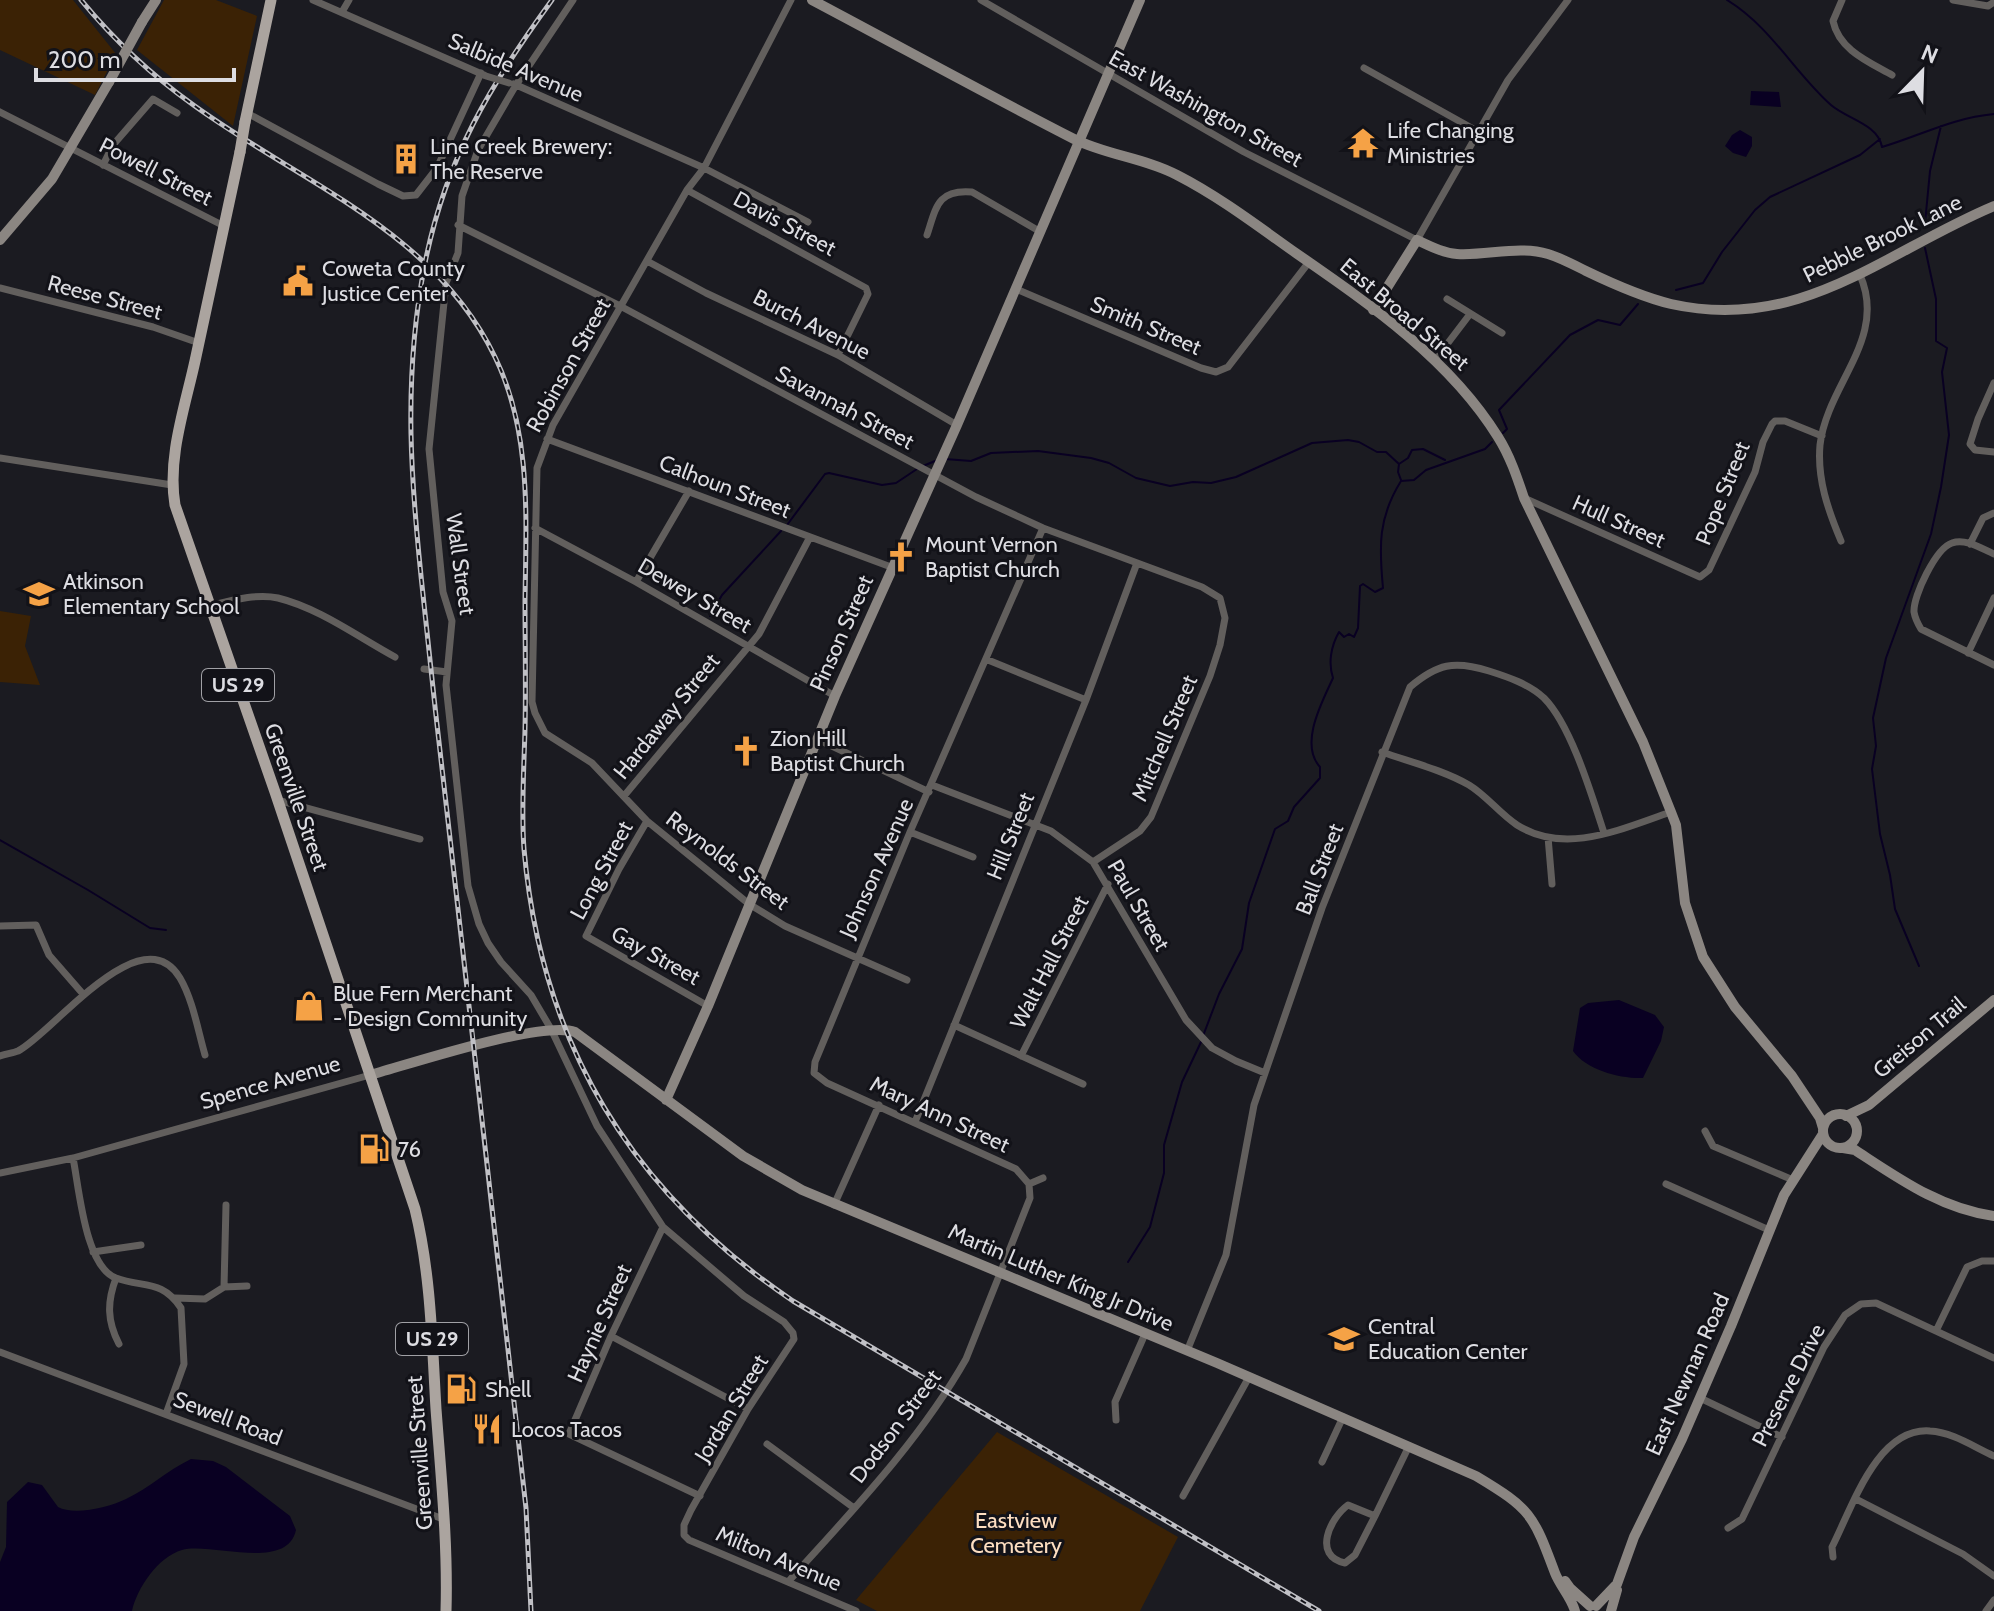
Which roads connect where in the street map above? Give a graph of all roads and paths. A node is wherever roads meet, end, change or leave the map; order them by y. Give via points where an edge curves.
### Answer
1 (156, 0) edge
2 (271, 0) edge
3 (313, 0) edge
4 (349, 0) edge
5 (573, 0) edge
6 (791, 0) edge
7 (812, 0) edge
8 (981, 0) edge
9 (1140, 0) edge
10 (1568, 0) edge
11 (1842, 0) edge
12 (1953, 0) edge
13 (1994, 2) edge
14 (342, 12) junction
15 (1364, 68) dead end
16 (1108, 73) junction
17 (484, 74) junction
18 (1892, 75) dead end
19 (512, 84) junction
20 (0, 112) edge
21 (177, 113) dead end
22 (246, 117) junction
23 (1477, 131) junction
24 (1079, 141) junction
25 (71, 148) junction
26 (103, 165) junction
27 (704, 168) junction
28 (687, 190) junction
29 (1994, 206) edge
30 (808, 222) dead end
31 (458, 225) junction
32 (224, 226) junction
33 (1039, 231) junction
34 (927, 235) dead end
35 (0, 240) edge
36 (1417, 240) junction
37 (647, 261) junction
38 (1309, 262) junction
39 (1860, 275) junction
40 (0, 288) edge
41 (1016, 289) junction
42 (1447, 299) dead end
43 (622, 307) junction
44 (1373, 310) junction
45 (1470, 314) junction
46 (1502, 333) dead end
47 (199, 343) junction
48 (838, 355) junction
49 (1435, 360) junction
50 (1994, 383) edge
51 (957, 425) junction
52 (1822, 436) junction
53 (547, 439) junction
54 (1994, 452) edge
55 (0, 458) edge
56 (933, 475) junction
57 (172, 485) junction
58 (689, 491) junction
59 (1524, 498) junction
60 (1994, 513) edge
61 (535, 528) junction
62 (1043, 528) junction
63 (810, 537) junction
64 (1841, 541) dead end
65 (1970, 544) junction
66 (1994, 554) edge
67 (1137, 563) junction
68 (891, 567) junction
69 (1700, 577) joint
70 (636, 582) junction
71 (1994, 598) edge
72 (1221, 602) joint
73 (209, 606) junction
74 (748, 646) junction
75 (1968, 653) junction
76 (395, 657) dead end
77 (988, 660) junction
78 (1994, 665) edge
79 (424, 669) dead end
80 (447, 672) junction
81 (835, 696) junction
82 (1086, 700) junction
83 (817, 739) junction
84 (1382, 752) junction
85 (931, 788) junction
86 (624, 796) junction
87 (278, 800) junction
88 (1671, 812) junction
89 (647, 821) junction
90 (1034, 825) junction
91 (910, 832) junction
92 (1604, 833) junction
93 (1548, 837) junction
94 (420, 839) dead end
95 (973, 857) dead end
96 (1093, 862) junction
97 (1108, 884) junction
98 (1552, 884) dead end
99 (749, 904) junction
100 (0, 926) edge
101 (586, 936) joint
102 (857, 957) junction
103 (907, 980) dead end
104 (83, 994) junction
105 (1994, 1000) edge
106 (708, 1006) junction
107 (954, 1025) junction
108 (551, 1029) junction
109 (205, 1055) dead end
110 (0, 1056) edge
111 (1021, 1056) junction
112 (1265, 1073) junction
113 (370, 1075) junction
114 (1792, 1076) junction
115 (1083, 1084) dead end
116 (831, 1085) joint
117 (666, 1100) junction
118 (879, 1105) junction
119 (1869, 1105) junction
120 (1841, 1115) junction
121 (915, 1122) junction
122 (1856, 1130) junction
123 (1705, 1131) dead end
124 (1823, 1131) junction
125 (1838, 1148) junction
126 (73, 1158) junction
127 (0, 1173) edge
128 (1893, 1174) junction
129 (1043, 1178) dead end
130 (1793, 1180) junction
131 (1029, 1184) junction
132 (1666, 1184) dead end
133 (226, 1205) dead end
134 (834, 1205) junction
135 (1994, 1216) edge
136 (663, 1227) junction
137 (1769, 1230) junction
138 (141, 1245) dead end
139 (93, 1252) junction
140 (1994, 1261) edge
141 (1001, 1274) junction
142 (116, 1278) junction
143 (247, 1286) dead end
144 (224, 1287) junction
145 (175, 1298) junction
146 (1936, 1331) junction
147 (1145, 1334) junction
148 (611, 1336) junction
149 (794, 1339) joint
150 (119, 1344) dead end
151 (1187, 1351) junction
152 (0, 1352) edge
153 (1994, 1358) edge
154 (1249, 1377) junction
155 (1700, 1398) junction
156 (748, 1409) junction
157 (166, 1414) junction
158 (1343, 1417) junction
159 (1116, 1420) dead end
160 (1782, 1437) junction
161 (767, 1444) dead end
162 (1409, 1445) junction
163 (1994, 1456) edge
164 (1322, 1462) dead end
165 (700, 1496) junction
166 (1183, 1496) dead end
167 (1856, 1499) junction
168 (854, 1508) junction
169 (1375, 1516) junction
170 (443, 1519) junction
171 (1728, 1528) dead end
172 (1833, 1557) dead end
173 (1994, 1576) edge
174 (788, 1582) junction
175 (1617, 1584) junction
176 (1994, 1600) edge
177 (1589, 1609) edge
178 (446, 1611) edge
179 (856, 1611) edge
180 (1611, 1611) edge
181 (1986, 1611) edge

1 - 25 street, bridge
2 - 22 main road, Greenville Street / US 29
3 - 14 street, Salbide Avenue
4 - 14 street
5 - 19 street, Wall Street
6 - 27 street, Robinson Street
7 - 24 street, East Broad Street
8 - 16 street, East Washington Street
9 - 16 street, Pinson Street
10 - 23 street
11 - 18 street via 1833,21 1840,39
12 - 13 street via 1988,6
14 - 17 street, Salbide Avenue
15 - 23 street
16 - 24 street, Pinson Street
16 - 36 street, East Washington Street via 1244,152
17 - 19 street, Salbide Avenue, bridge
17 - 22 street via 437,168 416,195 403,196
19 - 27 street, Salbide Avenue
19 - 31 street, Wall Street via 474,159
20 - 25 street, Powell Street
21 - 26 street via 153,99 113,145
22 - 32 main road, Greenville Street / US 29, bridge
23 - 36 street
24 - 33 street, Pinson Street
24 - 38 street, East Broad Street via 1176,174
25 - 26 street, Powell Street
25 - 35 street
26 - 32 street, Powell Street
27 - 28 street, Robinson Street
27 - 30 street, Salbide Avenue
28 - 37 street, Robinson Street
28 - 48 street, Davis Street via 866,288 868,294
29 - 39 street, Pebble Brook Lane
31 - 43 street, Savannah Street
31 - 80 street, Wall Street via 458,253 446,283 429,449 443,592 452,621
32 - 47 main road, Greenville Street / US 29
33 - 34 street via 963,191 939,201
33 - 41 street, Pinson Street
36 - 39 street, Pebble Brook Lane via 1454,254 1548,254 1636,293 1693,307 1761,308 1794,302
36 - 44 street
37 - 43 street, Robinson Street
37 - 48 street, Burch Avenue
38 - 41 street, Smith Street via 1228,367 1216,372
38 - 44 street, East Broad Street
39 - 52 street via 1867,290 1868,320
40 - 47 street, Reese Street
41 - 51 street, Pinson Street
42 - 45 street
43 - 53 street, Robinson Street
43 - 56 street, Savannah Street
44 - 49 street, East Broad Street
45 - 46 street
45 - 49 street
47 - 57 main road, Greenville Street / US 29
48 - 51 street, Burch Avenue
49 - 59 street, East Broad Street via 1498,436
50 - 54 street via 1970,444 1975,450
51 - 56 street, Pinson Street
52 - 64 street via 1823,490
52 - 69 street, Pope Street via 1785,421 1772,424 1735,515 1709,570
53 - 58 street, Calhoun Street
53 - 61 street, Robinson Street via 537,468
55 - 57 street
56 - 62 street, Savannah Street
56 - 68 street, Pinson Street
57 - 73 main road, Greenville Street / US 29
58 - 63 street, Calhoun Street
58 - 70 street
59 - 69 street, Hull Street
59 - 88 street, East Broad Street via 1643,742
60 - 65 street via 1983,518
61 - 70 street, Dewey Street
61 - 86 street, Robinson Street via 535,713 545,733 592,763
62 - 67 street, Savannah Street
62 - 77 street, Johnson Avenue
63 - 68 street, Calhoun Street
63 - 74 street, Hardaway Street via 766,623
65 - 66 street
65 - 75 street via 1952,543 1942,549 1914,613 1921,629
67 - 72 street, Savannah Street via 1202,587
67 - 82 street, Hill Street
68 - 81 street, Pinson Street
70 - 74 street, Dewey Street
71 - 75 street
72 - 96 street, Mitchell Street via 1224,629 1210,676 1151,817 1140,831
73 - 76 street via 275,597 306,608
73 - 87 main road, Greenville Street / US 29
74 - 81 street, Dewey Street
74 - 86 street, Hardaway Street
75 - 78 street
77 - 82 street
77 - 85 street, Johnson Avenue
79 - 80 street
80 - 108 street, Wall Street via 475,911 488,943
81 - 83 street, Pinson Street
82 - 90 street, Hill Street
83 - 85 street, Paul Street
83 - 99 street, Pinson Street
84 - 92 street, Ball Street via 1410,687 1425,674 1449,664 1523,683 1558,719 1586,777
84 - 93 street via 1466,783 1518,825
84 - 112 street, Ball Street
85 - 90 street, Paul Street
85 - 91 street, Johnson Avenue
86 - 89 street, Reynolds Street
87 - 94 street
87 - 113 main road, Greenville Street / US 29
88 - 92 street
88 - 114 street, East Broad Street via 1685,903 1703,957 1733,1004
89 - 99 street, Reynolds Street
89 - 101 street, Long Street
90 - 96 street, Paul Street via 1064,839
90 - 107 street, Hill Street
91 - 95 street
91 - 102 street, Johnson Avenue
92 - 93 street via 1585,839
93 - 98 street
96 - 97 street, Paul Street
97 - 111 street, Walt Hall Street
97 - 112 street, Paul Street via 1186,1020 1212,1048
99 - 102 street, Reynolds Street
99 - 106 street, Pinson Street
100 - 104 street via 36,925 49,955
101 - 106 street, Gay Street
102 - 103 street, Reynolds Street
102 - 116 street, Johnson Avenue via 815,1062 814,1073
104 - 109 street via 135,962 169,965 180,979
104 - 110 street via 18,1051
105 - 119 street, Greison Trail
106 - 117 street, Pinson Street
107 - 111 street
107 - 121 street, Hill Street
108 - 113 street, Spence Avenue
108 - 117 street, Martin Luther King Jr Drive via 565,1028 586,1038
108 - 136 street, Wall Street via 597,1126
111 - 115 street
112 - 151 street, Ball Street via 1246,1138 1226,1255
113 - 126 street, Spence Avenue
113 - 170 main road, Greenville Street / US 29 via 423,1243
114 - 120 street, East Broad Street via 1822,1108
114 - 124 street, East Broad Street
116 - 118 street, Mary Ann Street
117 - 134 street, Martin Luther King Jr Drive via 772,1175
118 - 121 street, Mary Ann Street
118 - 134 street
119 - 120 street, Greison Trail
119 - 122 street, Greison Trail
120 - 122 street, East Broad Street
120 - 124 street via 1828,1119
121 - 131 street, Mary Ann Street via 1004,1162
122 - 125 street via 1852,1144
122 - 128 street, East Broad Street via 1863,1146
123 - 130 street via 1713,1146
124 - 125 street, East Broad Street via 1826,1142
124 - 130 street, East Newnan Road
125 - 128 street via 1855,1150
125 - 130 street, East Newnan Road via 1824,1149
126 - 127 street, Spence Avenue
126 - 139 street
128 - 135 street via 1937,1200
129 - 131 street
130 - 137 street, East Newnan Road
131 - 141 street via 1030,1198
132 - 137 street
133 - 144 street
134 - 141 street, Martin Luther King Jr Drive
136 - 148 street, Haynie Street
136 - 149 street, Wall Street via 789,1327
137 - 155 street, East Newnan Road
138 - 139 street
139 - 142 street
140 - 146 street via 1967,1267
141 - 147 street, Martin Luther King Jr Drive
141 - 168 street, Dodson Street via 955,1378
142 - 145 street via 154,1285
142 - 150 street via 108,1310
143 - 144 street
144 - 145 street via 205,1299
145 - 157 street via 181,1308 184,1364
146 - 153 street, Preserve Drive
146 - 160 street, Preserve Drive via 1876,1303 1861,1304 1845,1315
147 - 151 street, Martin Luther King Jr Drive
147 - 159 street via 1115,1402
148 - 156 street
148 - 165 street, Haynie Street via 569,1434
149 - 156 street, Jordan Street
151 - 154 street, Martin Luther King Jr Drive
152 - 157 street, Sewell Road
154 - 158 street, Martin Luther King Jr Drive
154 - 166 street
155 - 160 street
155 - 175 street, East Newnan Road
156 - 165 street, Jordan Street
157 - 170 street, Sewell Road
158 - 162 street, Martin Luther King Jr Drive
158 - 164 street
160 - 171 street, Preserve Drive via 1742,1519
161 - 168 street
162 - 169 street
162 - 177 street, Martin Luther King Jr Drive via 1476,1476 1518,1503 1531,1516 1554,1572
163 - 167 street via 1931,1431 1907,1435 1881,1452
165 - 174 street, Milton Avenue via 684,1525 689,1540
167 - 172 street via 1832,1547
167 - 173 street via 1963,1554
168 - 174 street, Dodson Street
169 - 169 street via 1348,1505 1338,1512 1326,1543 1336,1561 1345,1563 1355,1555
170 - 178 main road, Greenville Street / US 29
174 - 179 street, Milton Avenue
175 - 177 street, East Newnan Road
175 - 180 street, East Newnan Road
176 - 181 street

